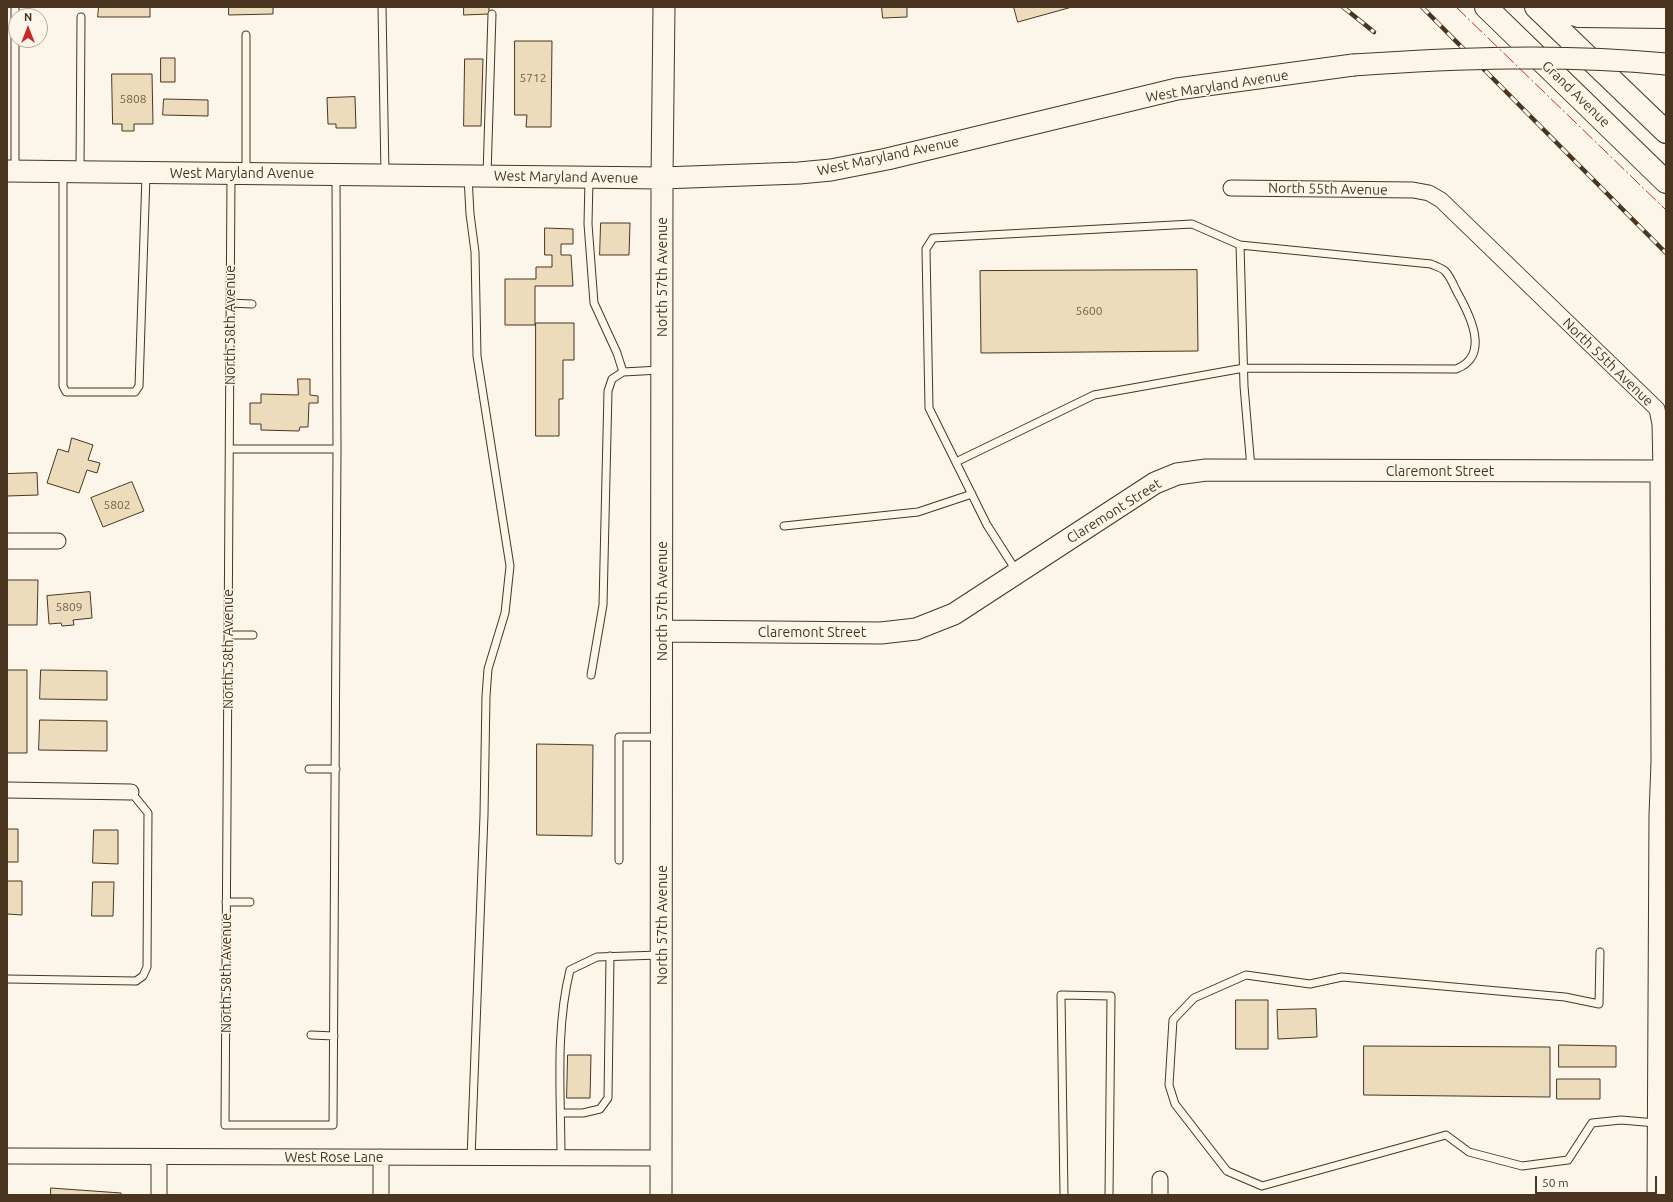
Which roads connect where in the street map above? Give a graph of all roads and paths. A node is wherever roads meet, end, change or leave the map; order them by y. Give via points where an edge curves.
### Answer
1 (15, 7) edge
2 (382, 7) edge
3 (664, 7) edge
4 (1486, 7) edge
5 (1536, 7) edge
6 (1551, 7) edge
7 (1608, 12) edge
8 (492, 14) dead end
9 (81, 16) dead end
10 (1666, 18) edge
11 (246, 35) dead end
12 (1666, 64) edge
13 (1666, 132) edge
14 (11, 171) edge
15 (72, 171) junction
16 (146, 172) junction
17 (239, 173) junction
18 (336, 173) junction
19 (385, 174) junction
20 (478, 175) junction
21 (589, 177) junction
22 (662, 178) junction
23 (1666, 182) edge
24 (1231, 188) dead end
25 (1240, 245) junction
26 (230, 303) junction
27 (252, 304) dead end
28 (1244, 368) junction
29 (662, 370) junction
30 (623, 372) junction
31 (230, 449) junction
32 (337, 449) junction
33 (956, 462) junction
34 (1251, 470) junction
35 (1664, 471) edge
36 (972, 494) junction
37 (784, 526) dead end
38 (7, 541) edge
39 (58, 541) dead end
40 (1018, 572) junction
41 (662, 632) junction
42 (228, 635) junction
43 (253, 635) dead end
44 (590, 675) dead end
45 (662, 737) junction
46 (1664, 762) edge
47 (308, 769) dead end
48 (336, 769) junction
49 (7, 790) edge
50 (131, 792) joint
51 (619, 860) dead end
52 (226, 902) junction
53 (250, 902) dead end
54 (1663, 908) edge
55 (1600, 952) dead end
56 (662, 955) junction
57 (610, 956) junction
58 (7, 980) edge
59 (311, 1035) dead end
60 (334, 1036) junction
61 (561, 1113) junction
62 (1658, 1123) junction
63 (7, 1156) edge
64 (158, 1157) junction
65 (381, 1157) junction
66 (471, 1158) junction
67 (561, 1158) junction
68 (661, 1158) junction
69 (1160, 1180) dead end
70 (1661, 1188) edge
71 (158, 1195) edge
72 (381, 1195) edge
73 (661, 1195) edge
74 (1064, 1195) edge
75 (1109, 1195) edge
76 (1160, 1195) edge

1 - 14 lane
2 - 19 lane
3 - 22 street, North 57th Avenue
4 - 23 highway, Grand Avenue
5 - 13 highway
6 - 7 highway via 1579,16
7 - 10 highway
8 - 20 lane
9 - 15 lane
11 - 17 lane, North 58th Avenue
12 - 22 street, West Maryland Avenue, bridge via 1558,58 1423,60 1353,65 1189,87 831,170
14 - 15 street, West Maryland Avenue
15 - 16 street, West Maryland Avenue
15 - 16 lane via 63,386 66,392 135,392 140,386
16 - 17 street, West Maryland Avenue
17 - 18 street, West Maryland Avenue
17 - 26 lane, North 58th Avenue
18 - 19 street, West Maryland Avenue
18 - 32 lane
19 - 20 street, West Maryland Avenue
20 - 21 street, West Maryland Avenue
20 - 66 lane via 470,214 475,252 477,356 510,566 505,613 488,669 486,696
21 - 22 street, West Maryland Avenue
21 - 30 lane via 588,224 594,303
22 - 29 street, North 57th Avenue
24 - 35 street, North 55th Avenue via 1412,190 1429,193 1441,200 1657,409
25 - 28 lane
25 - 28 lane via 1431,264 1445,271 1472,318 1475,338 1473,353 1466,365 1456,369
25 - 33 lane via 1192,224 933,238 926,249 929,408
26 - 27 lane
26 - 31 lane, North 58th Avenue
28 - 33 lane via 1094,395
28 - 34 lane
29 - 30 lane
29 - 41 street, North 57th Avenue
30 - 44 lane via 612,379 608,391 603,605
31 - 32 lane
31 - 42 lane, North 58th Avenue
32 - 48 lane
33 - 36 lane
34 - 35 street, Claremont Street
34 - 40 street, Claremont Street via 1206,470 1177,474 1155,483
35 - 46 street, North 55th Avenue
36 - 37 lane via 918,512
36 - 40 lane via 987,525
38 - 39 street
40 - 41 street, Claremont Street via 954,614 916,629 881,633
41 - 45 street, North 57th Avenue
42 - 43 lane
42 - 52 lane, North 58th Avenue
45 - 51 lane via 619,737
45 - 56 street, North 57th Avenue
46 - 54 street, North 55th Avenue
47 - 48 lane
48 - 60 lane
49 - 50 street
50 - 58 lane via 148,813 147,967 143,976 136,981
52 - 53 lane
52 - 60 lane, North 58th Avenue via 225,1125 333,1125
54 - 62 street, North 55th Avenue
55 - 62 lane via 1599,1004 1565,997 1342,977 1310,984 1246,976 1194,998 1173,1020 1169,1085 1174,1104 1227,1171 1262,1186 1446,1135 1468,1152 1522,1166 1568,1160 1592,1123 1622,1120
56 - 57 lane
56 - 68 street, North 57th Avenue
57 - 61 lane via 597,956 570,970 565,993 562,1033
57 - 61 lane via 608,1098 600,1109 583,1113
59 - 60 lane
61 - 67 lane
62 - 70 street, North 55th Avenue
63 - 64 street, West Rose Lane
64 - 65 street, West Rose Lane
64 - 71 street
65 - 66 street, West Rose Lane
65 - 72 street
66 - 67 street, West Rose Lane
67 - 68 street, West Rose Lane
68 - 73 street, North 57th Avenue
69 - 76 street
74 - 75 lane via 1061,995 1111,996

